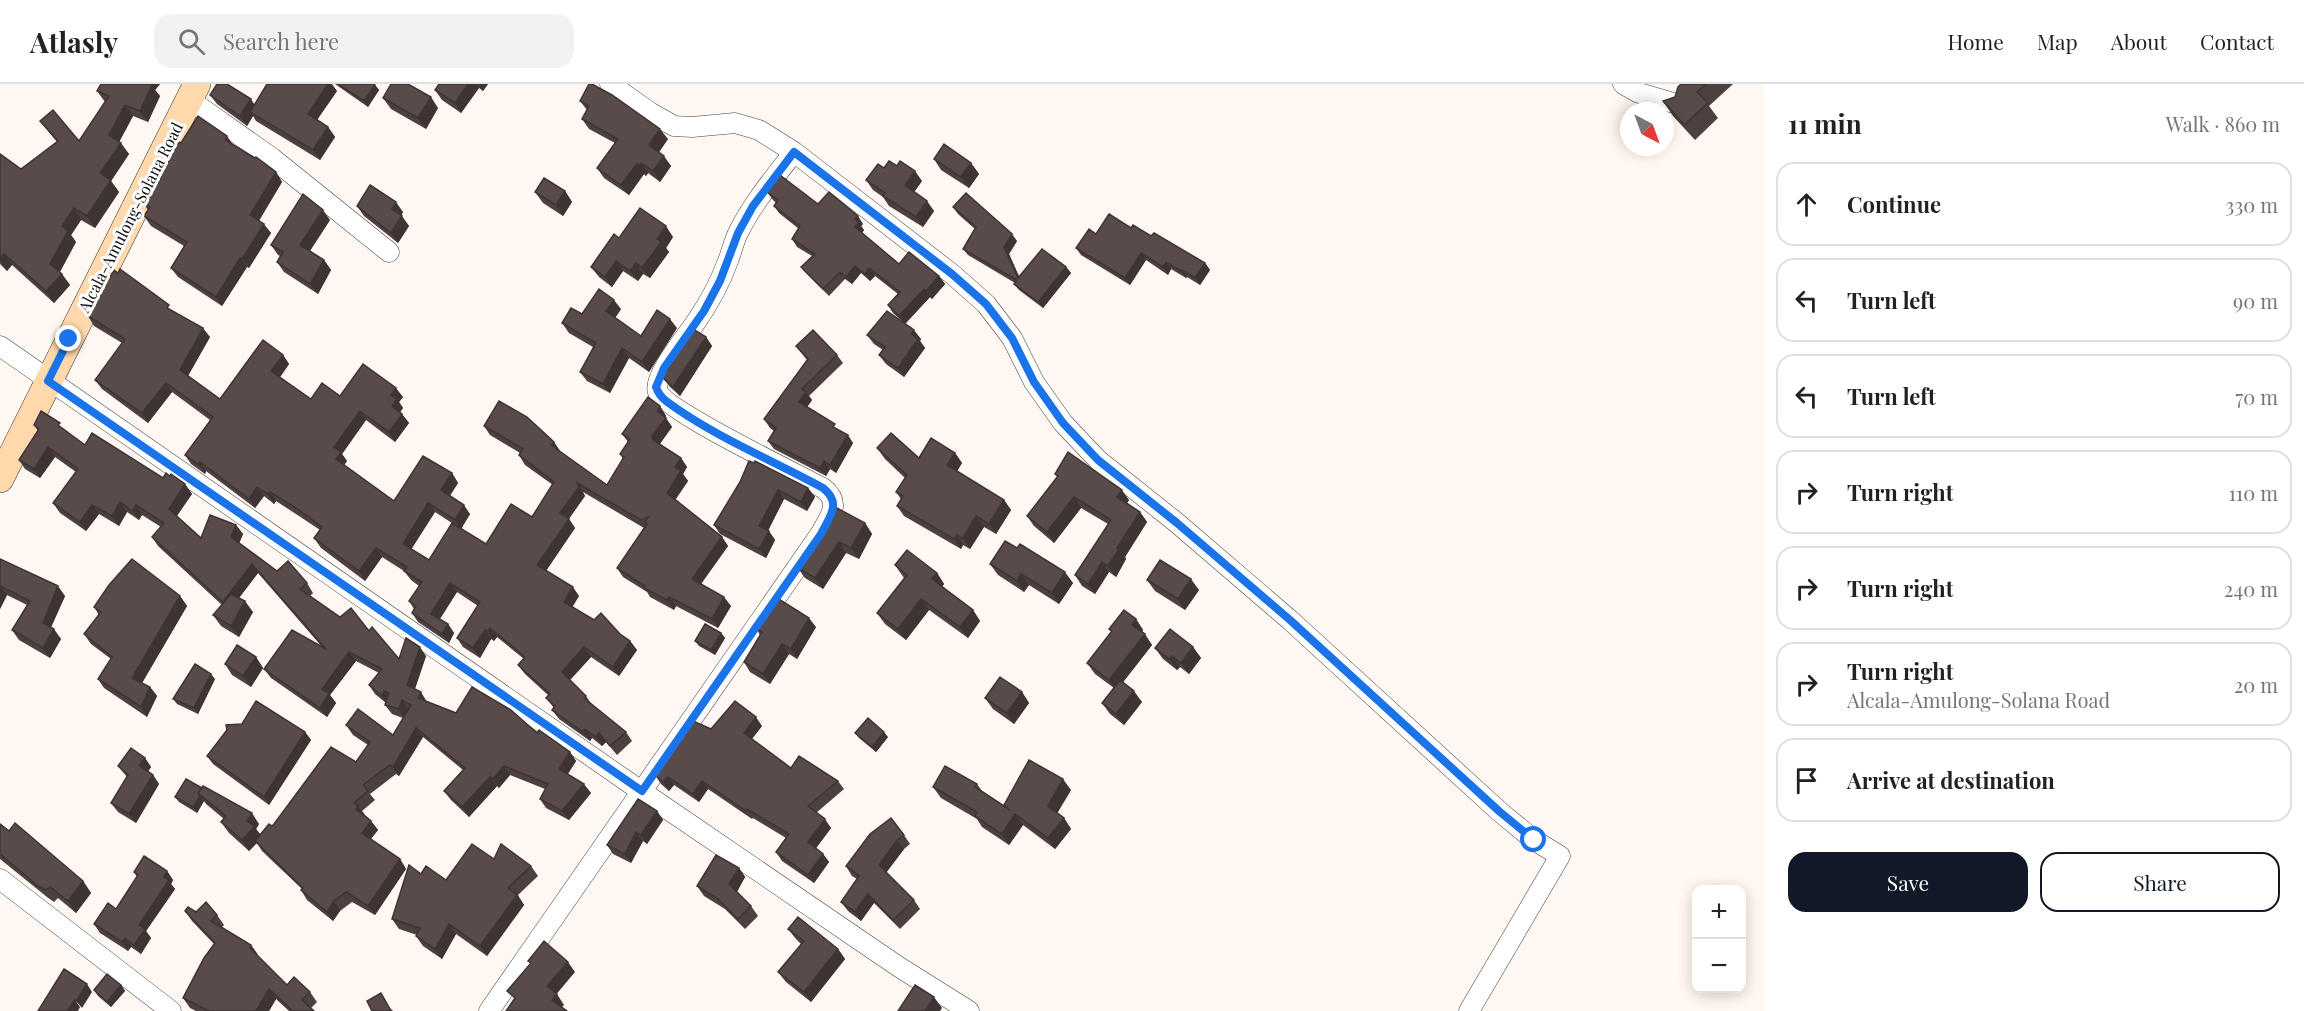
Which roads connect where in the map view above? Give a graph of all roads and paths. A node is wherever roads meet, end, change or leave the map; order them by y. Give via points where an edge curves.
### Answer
1 (610, 84) edge
2 (1623, 84) edge
3 (193, 92) edge
4 (1677, 104) edge
5 (794, 152) junction
6 (390, 252) dead end
7 (0, 346) edge
8 (48, 381) junction
9 (0, 479) edge
10 (642, 791) junction
11 (0, 879) edge
12 (171, 1011) edge
13 (489, 1011) edge
14 (969, 1011) edge
15 (1469, 1011) edge

1 - 5 street via 674,126 735,123 759,130
2 - 4 street
3 - 6 street
3 - 8 main road, Alcala-Amulong-Solana Road
5 - 10 street via 753,206 704,311 664,368 656,387 666,401 823,488 833,498 834,506 821,534
5 - 15 street via 986,304 1012,338 1034,382 1063,423 1098,460 1290,620 1500,812 1560,856
7 - 8 street
8 - 9 main road, Alcala-Amulong-Solana Road
8 - 10 street
10 - 13 street
10 - 14 street via 898,967
11 - 12 street

